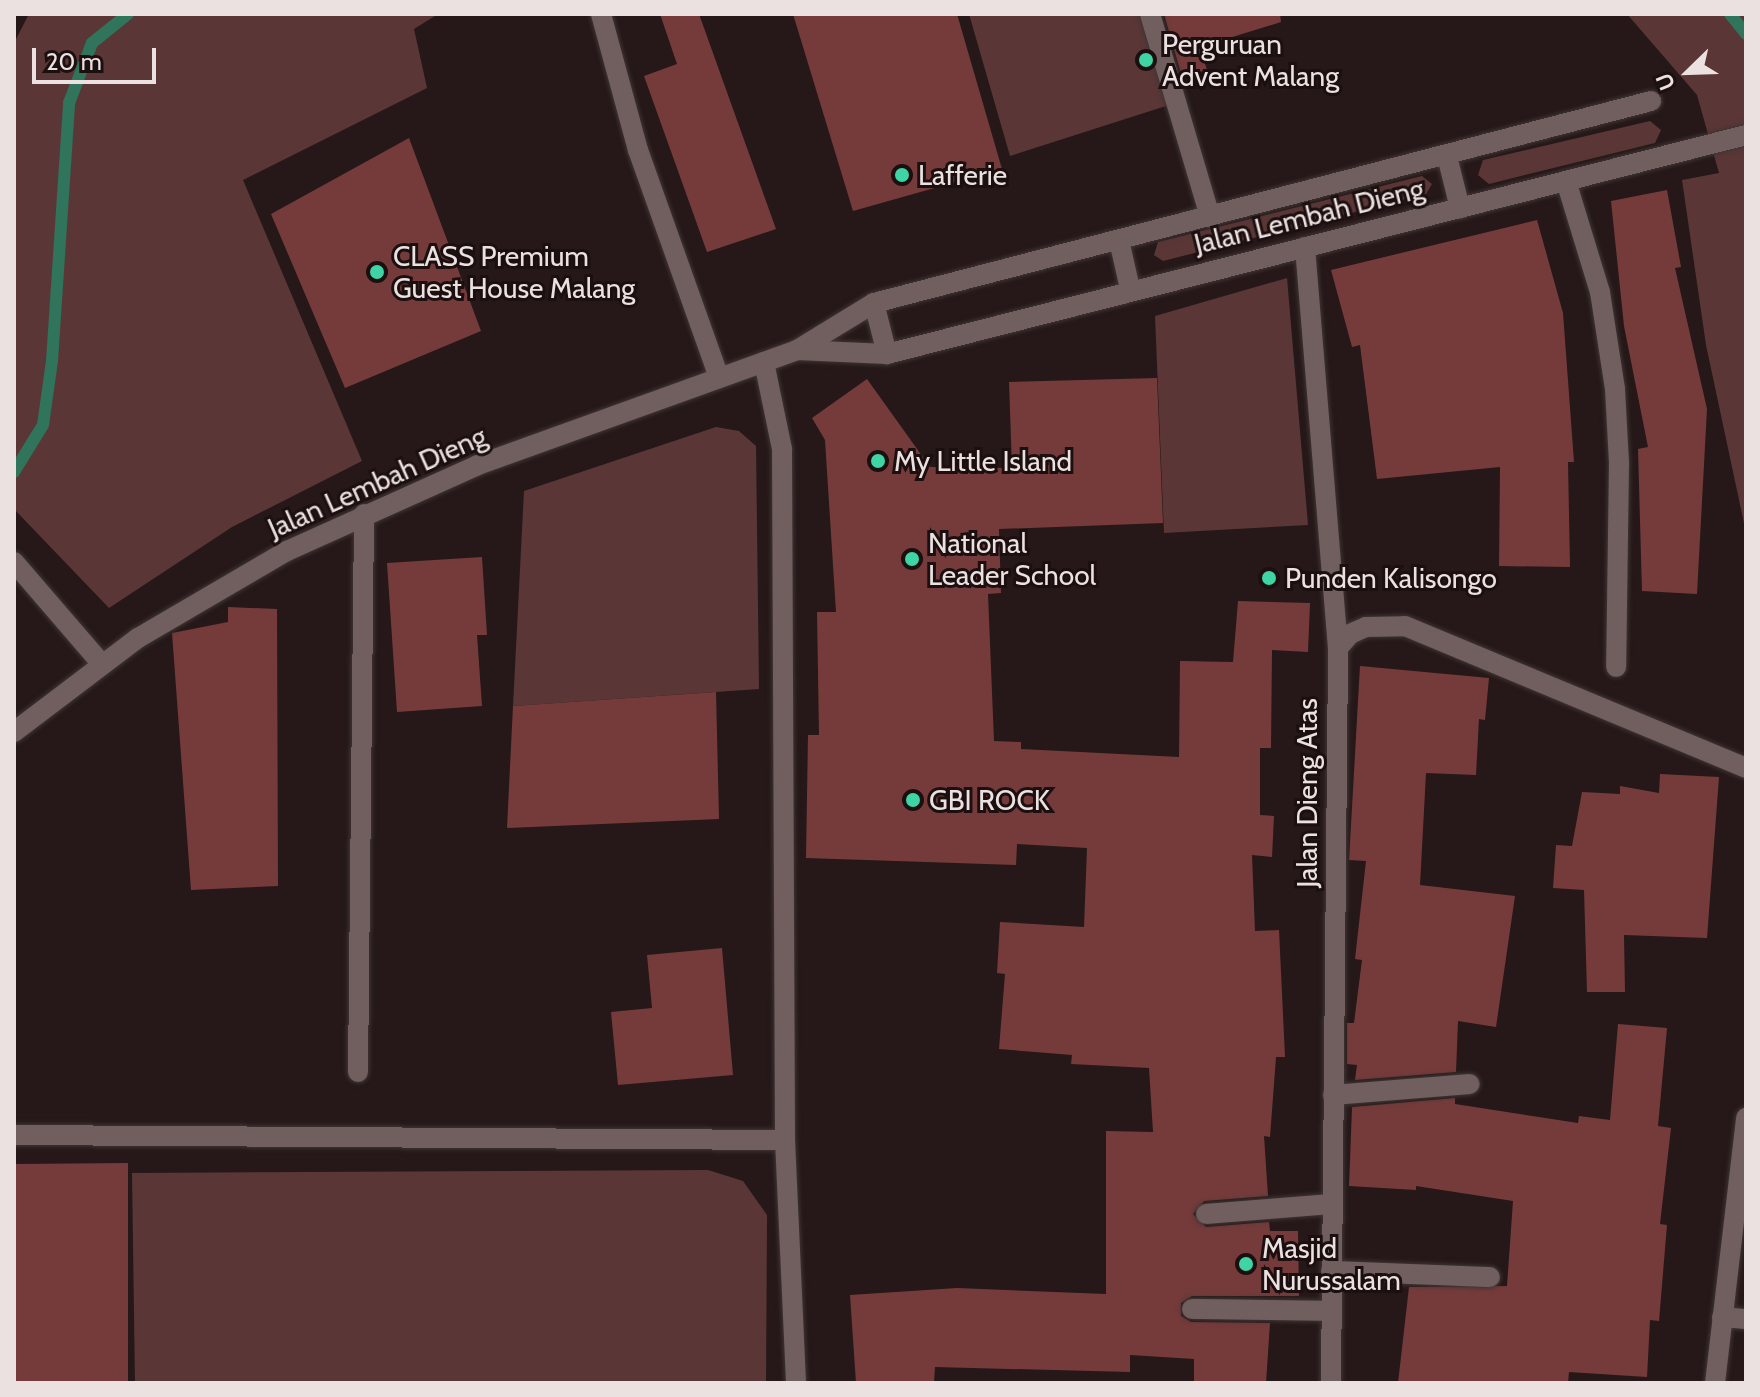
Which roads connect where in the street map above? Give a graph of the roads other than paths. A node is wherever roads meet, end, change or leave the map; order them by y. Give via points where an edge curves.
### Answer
1 (601, 14) edge
2 (1150, 14) edge
3 (1651, 101) dead end
4 (1746, 135) edge
5 (1447, 156) junction
6 (1566, 181) junction
7 (1460, 208) junction
8 (1210, 217) junction
9 (1119, 240) junction
10 (1305, 247) junction
11 (1130, 289) junction
12 (874, 303) junction
13 (797, 350) junction
14 (887, 354) junction
15 (764, 362) junction
16 (719, 377) junction
17 (364, 514) junction
18 (14, 562) edge
19 (1338, 648) junction
20 (101, 663) junction
21 (1616, 667) dead end
22 (14, 732) edge
23 (1746, 768) edge
24 (358, 1072) dead end
25 (1470, 1084) dead end
26 (1333, 1095) junction
27 (1746, 1118) edge
28 (14, 1135) edge
29 (785, 1140) junction
30 (1331, 1204) junction
31 (1206, 1214) dead end
32 (1331, 1271) junction
33 (1490, 1277) dead end
34 (1192, 1309) dead end
35 (1330, 1311) junction
36 (1722, 1317) junction
37 (1746, 1319) edge
38 (796, 1383) edge
39 (1331, 1383) edge
40 (1715, 1383) edge

1 - 16 street via 638,150
2 - 8 street
3 - 5 street
4 - 6 street, Jalan Lembah Dieng
5 - 7 street
5 - 8 street
6 - 7 street, Jalan Lembah Dieng
6 - 21 street via 1600,292 1615,389
7 - 10 street, Jalan Lembah Dieng
8 - 9 street
9 - 11 street
9 - 12 street
10 - 11 street, Jalan Lembah Dieng
10 - 19 street, Jalan Dieng Atas
11 - 14 street, Jalan Lembah Dieng
12 - 13 street
12 - 14 street
13 - 14 street, Jalan Lembah Dieng
13 - 15 street, Jalan Lembah Dieng
15 - 16 street, Jalan Lembah Dieng
15 - 29 street via 782,449
16 - 17 street, Jalan Lembah Dieng via 478,465
17 - 20 street, Jalan Lembah Dieng via 212,591
17 - 24 street
18 - 20 street
19 - 23 street via 1366,627 1405,626
19 - 26 street, Jalan Dieng Atas
20 - 22 street, Jalan Lembah Dieng
25 - 26 street
26 - 30 street, Jalan Dieng Atas
27 - 36 street
28 - 29 street
29 - 38 street
30 - 31 street
30 - 32 street, Jalan Dieng Atas
32 - 33 street
32 - 35 street, Jalan Dieng Atas
34 - 35 street
35 - 39 street, Jalan Dieng Atas
36 - 37 street
36 - 40 street

